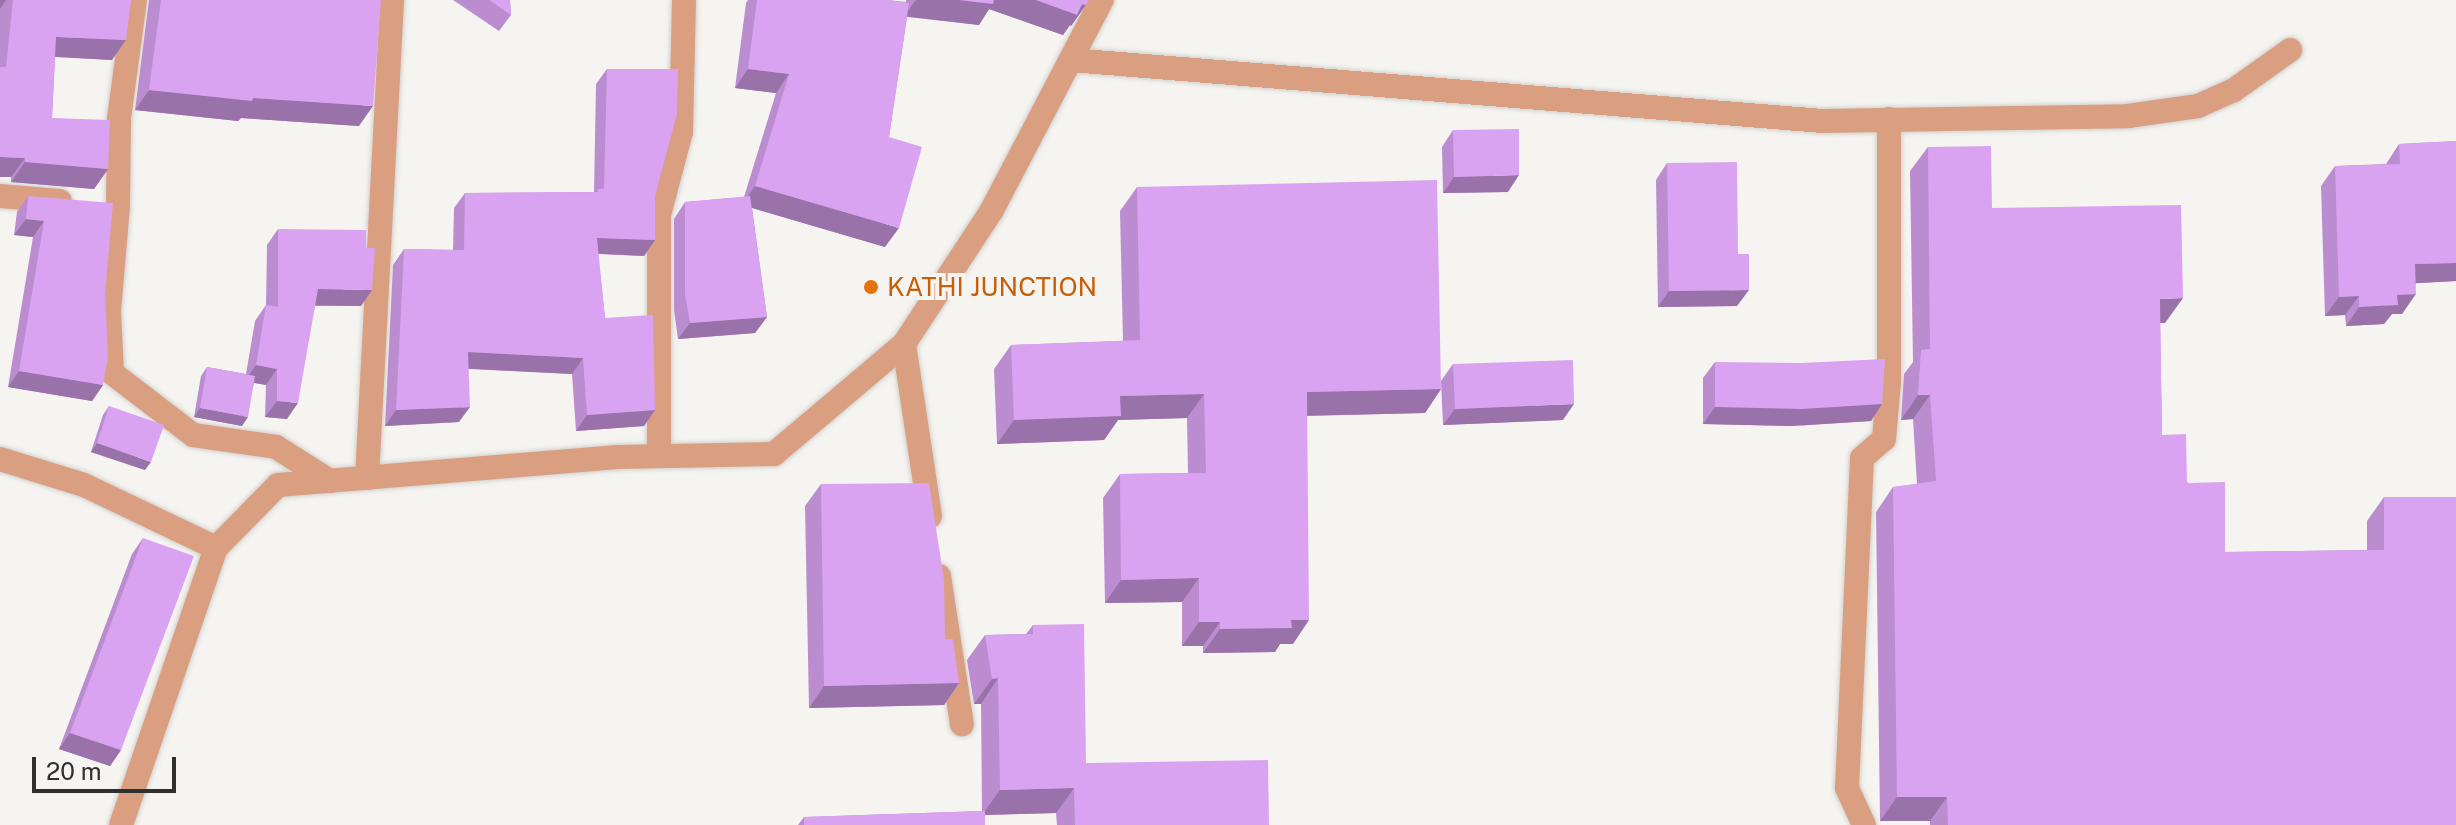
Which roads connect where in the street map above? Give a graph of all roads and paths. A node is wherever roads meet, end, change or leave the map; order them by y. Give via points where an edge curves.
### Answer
1 (135, 0) edge
2 (392, 0) edge
3 (684, 0) edge
4 (1102, 0) edge
5 (2290, 50) dead end
6 (1071, 60) junction
7 (1889, 119) junction
8 (0, 196) edge
9 (118, 206) junction
10 (904, 344) junction
11 (659, 456) junction
12 (0, 459) edge
13 (367, 478) junction
14 (330, 481) junction
15 (216, 548) junction
16 (962, 724) dead end
17 (121, 825) edge
18 (1864, 825) edge

1 - 9 street via 119,119
2 - 13 street
3 - 11 street via 681,132 659,215
4 - 6 street
5 - 7 street via 2234,90 2198,106 2128,116
6 - 7 street via 1822,121
6 - 10 street via 992,210
7 - 18 street via 1889,382 1884,439 1862,458 1847,788
8 - 9 street
9 - 14 street via 109,311 112,373 193,435 276,447
10 - 11 street via 774,454
10 - 16 street
11 - 13 street
12 - 15 street via 84,485
13 - 14 street
14 - 15 street via 278,485
15 - 17 street

